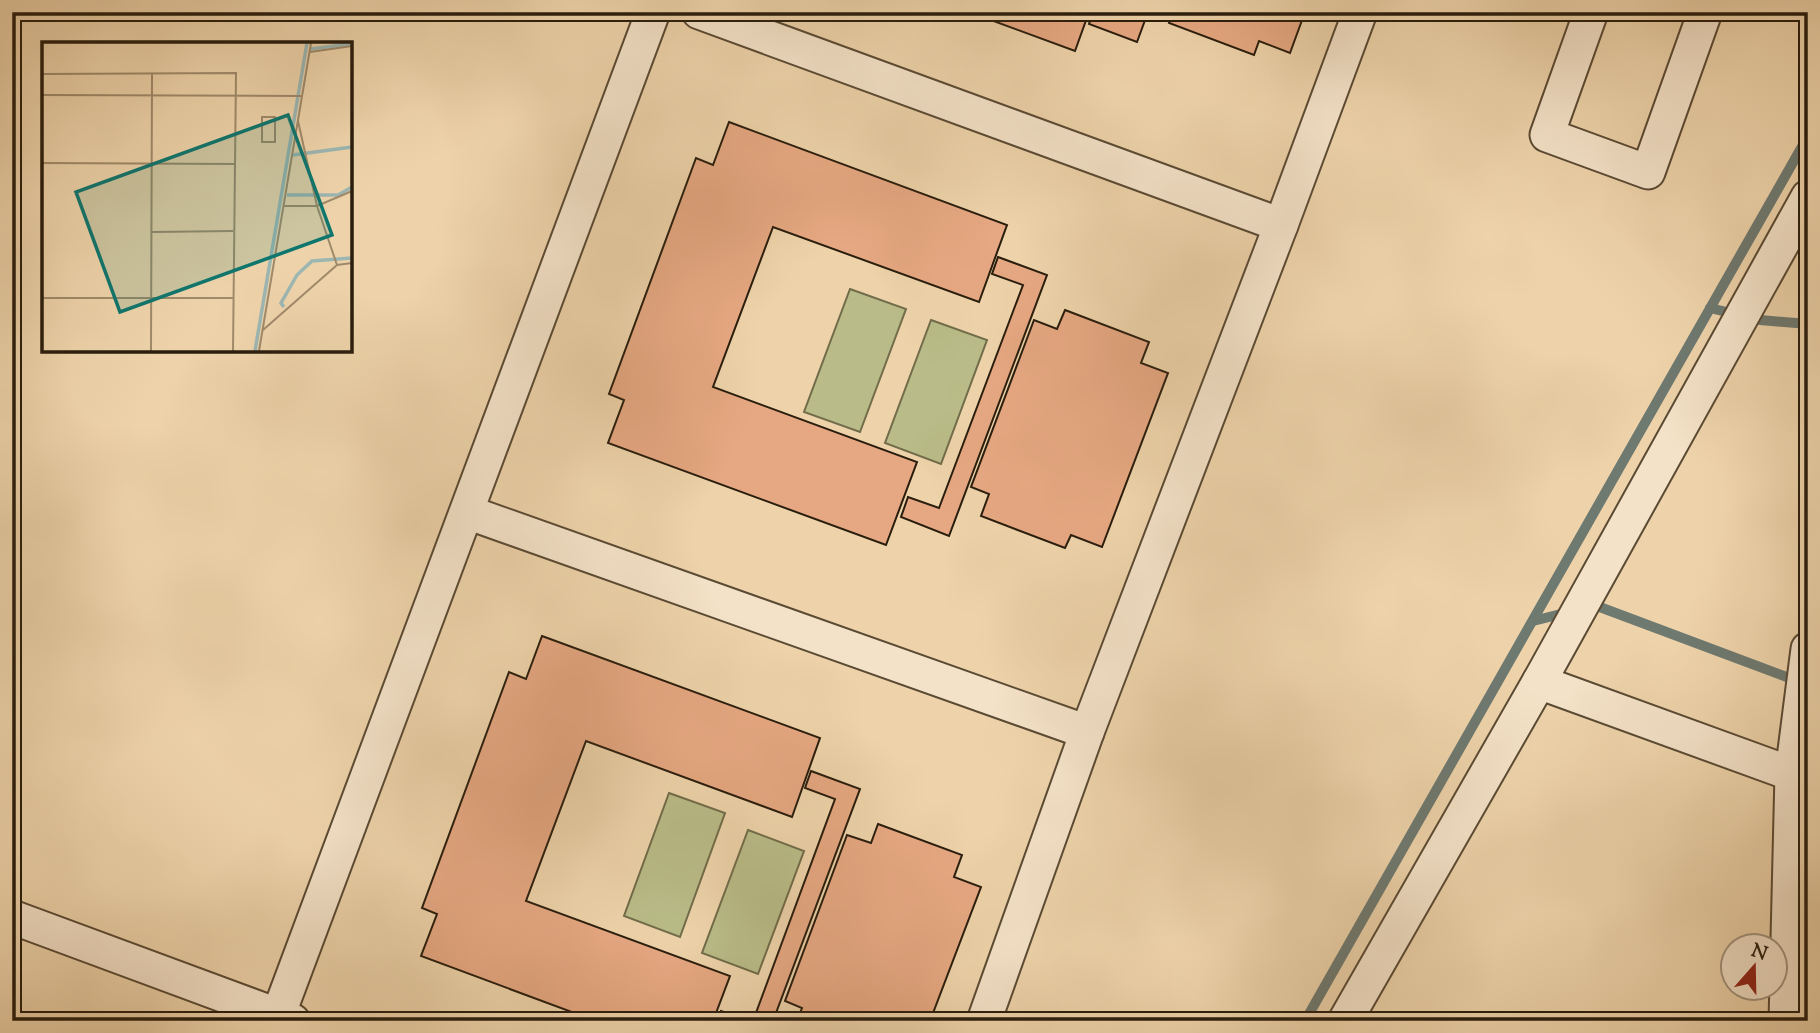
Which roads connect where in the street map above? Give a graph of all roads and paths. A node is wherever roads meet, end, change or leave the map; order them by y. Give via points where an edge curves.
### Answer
1 (653, 12) edge
2 (699, 12) edge
3 (1360, 12) edge
4 (1591, 12) edge
5 (1705, 12) edge
6 (1808, 197) edge
7 (1281, 225) junction
8 (467, 512) junction
9 (1808, 649) edge
10 (1539, 682) junction
11 (1087, 732) junction
12 (1800, 774) edge
13 (12, 918) edge
14 (282, 1019) edge
15 (984, 1021) edge
16 (1345, 1021) edge
17 (1786, 1021) edge

1 - 8 street
2 - 7 street
3 - 7 street
4 - 5 street via 1547,135 1648,172
6 - 10 street
7 - 11 street
8 - 11 street
8 - 14 street
9 - 12 street
10 - 12 street
10 - 16 street
11 - 15 street
12 - 17 street
13 - 14 street

